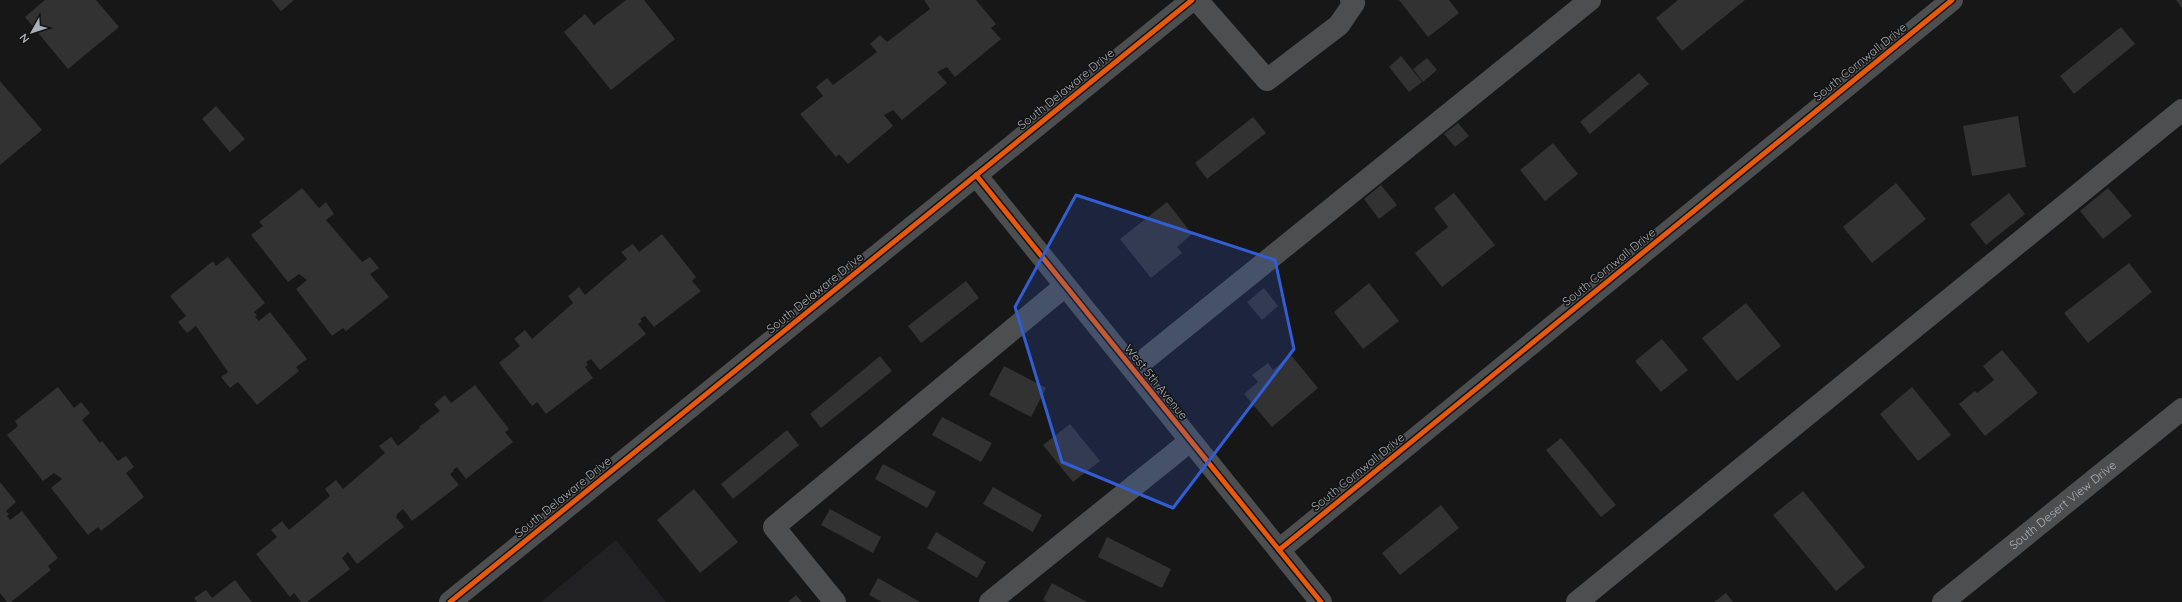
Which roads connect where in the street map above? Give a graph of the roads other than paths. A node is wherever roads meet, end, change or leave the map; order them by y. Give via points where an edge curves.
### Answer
1 (1192, 0) edge
2 (1197, 0) edge
3 (1351, 0) edge
4 (1590, 0) edge
5 (1952, 0) edge
6 (2182, 110) edge
7 (976, 175) junction
8 (1065, 286) junction
9 (1133, 370) junction
10 (2182, 408) edge
11 (1190, 441) junction
12 (1279, 550) junction
13 (450, 602) edge
14 (835, 602) edge
15 (990, 602) edge
16 (1321, 602) edge
17 (1577, 602) edge
18 (1943, 602) edge

1 - 7 street, South Delaware Drive
2 - 3 street via 1267,80 1339,25 1354,4
4 - 9 street
5 - 12 street, South Cornwall Drive
6 - 17 street
7 - 8 street, West 5th Avenue
7 - 13 street, South Delaware Drive
8 - 9 street, West 5th Avenue
8 - 14 street via 774,527
9 - 11 street, West 5th Avenue
10 - 18 street, South Desert View Drive
11 - 12 street, West 5th Avenue
11 - 15 street
12 - 16 street, West 5th Avenue

